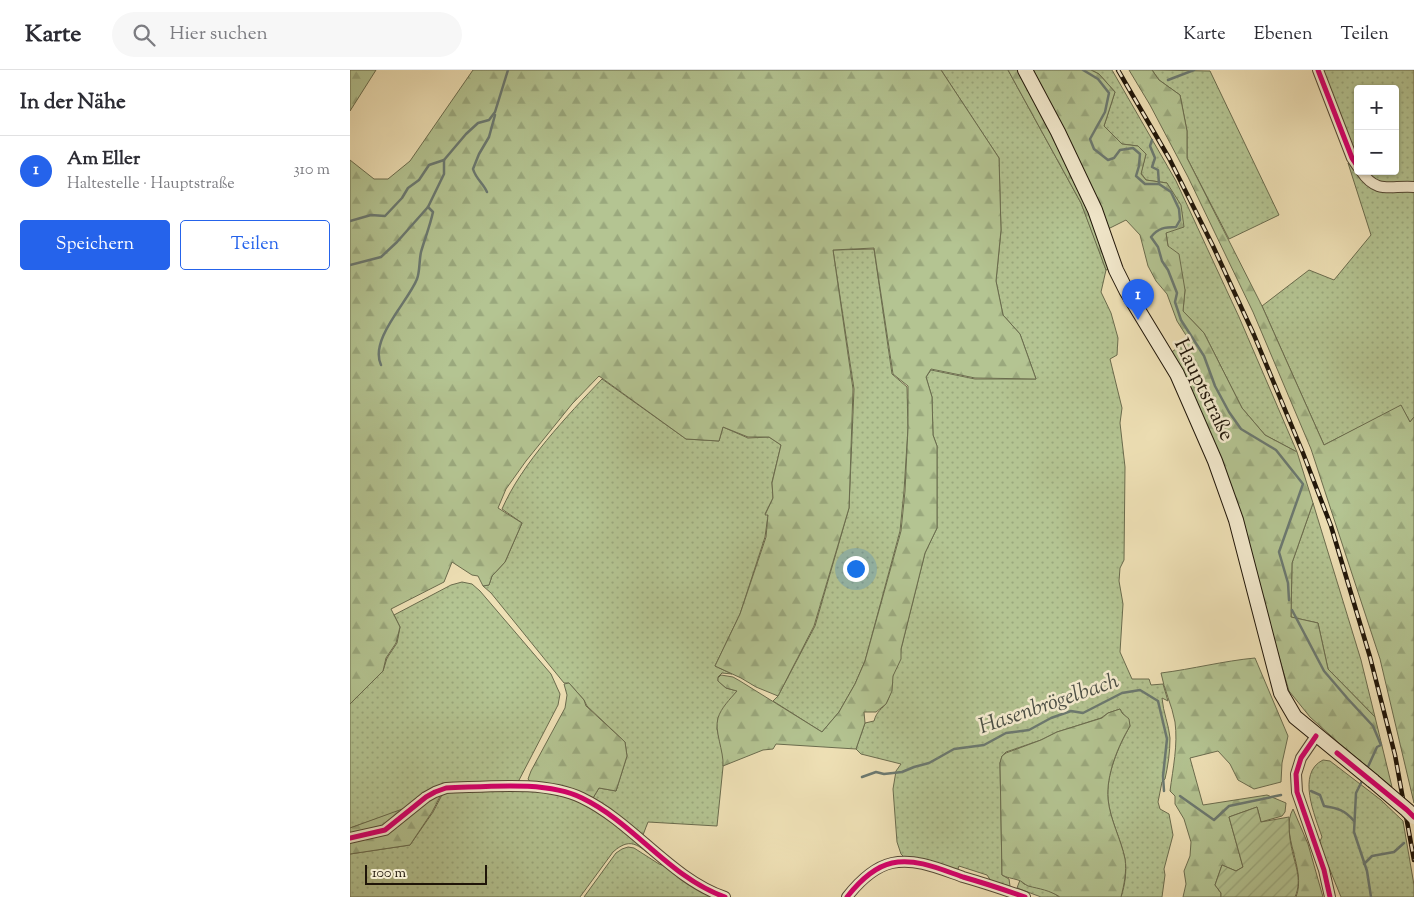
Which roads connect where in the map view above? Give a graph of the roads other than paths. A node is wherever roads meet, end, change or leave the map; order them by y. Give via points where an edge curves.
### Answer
1 (1025, 70) edge
2 (1318, 70) edge
3 (1354, 161) edge
4 (1364, 175) edge
5 (1414, 187) edge
6 (1316, 736) junction
7 (1414, 817) edge
8 (350, 838) edge
9 (725, 897) edge
10 (847, 897) edge
11 (1026, 897) edge
12 (1330, 897) edge

1 - 6 main road, Hauptstraße via 1095,210 1126,290 1177,374 1215,461 1238,529 1281,693 1296,717
2 - 3 street
4 - 5 street via 1378,187
6 - 7 main road, Hauptstraße, bridge
6 - 12 street via 1301,758 1296,774 1297,792
8 - 9 street via 385,830 426,797 446,788 522,786 552,789 581,797 602,810 690,879
10 - 11 street via 875,870 902,862 921,863

